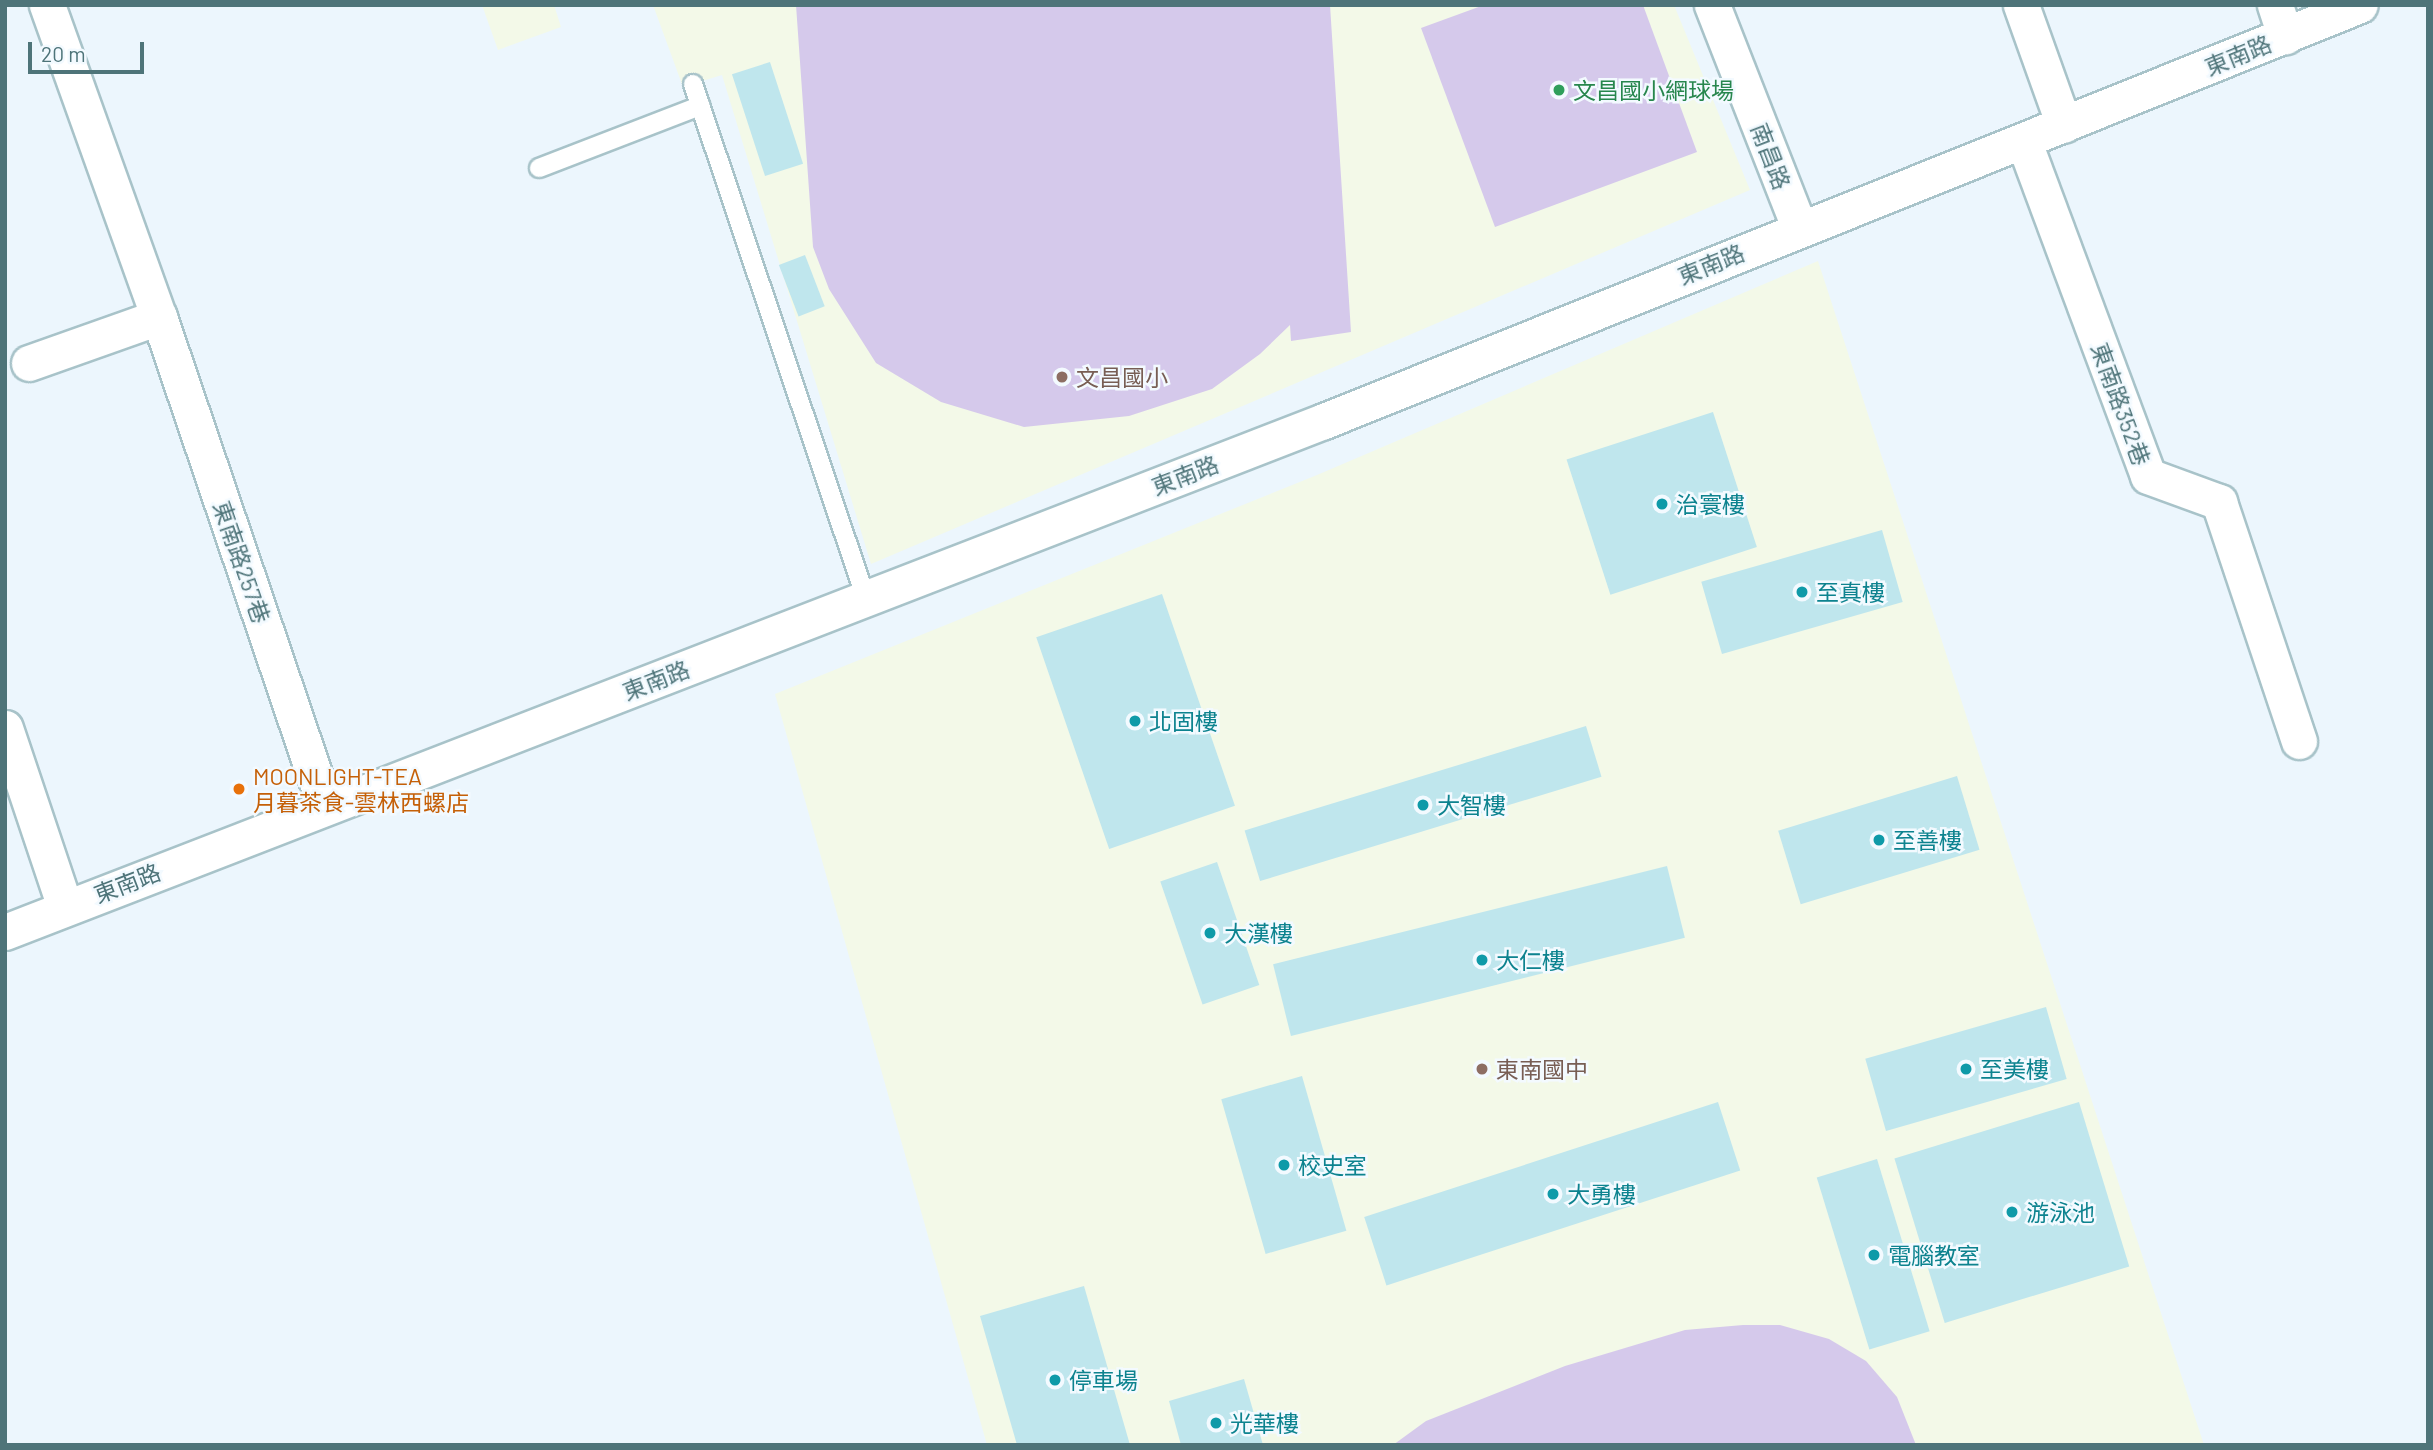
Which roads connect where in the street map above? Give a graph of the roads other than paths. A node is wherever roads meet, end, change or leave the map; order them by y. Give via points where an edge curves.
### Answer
1 (47, 5) edge
2 (1712, 5) edge
3 (2021, 5) edge
4 (2360, 5) edge
5 (2281, 21) edge
6 (693, 84) dead end
7 (700, 106) junction
8 (2064, 125) junction
9 (2024, 142) junction
10 (539, 168) dead end
11 (1800, 229) junction
12 (159, 317) junction
13 (29, 363) dead end
14 (866, 599) junction
15 (5, 728) edge
16 (2299, 741) dead end
17 (325, 806) junction
18 (65, 907) junction
19 (5, 932) edge

1 - 12 street, 東南路257巷
2 - 11 street, 南昌路
3 - 8 street
4 - 5 street, 東南路
5 - 8 street, 東南路
6 - 7 lane
7 - 10 lane
7 - 14 lane
8 - 9 street, 東南路
9 - 11 street, 東南路
9 - 16 street, 東南路352巷 via 2148,475 2219,502
11 - 14 street, 東南路
12 - 13 street
12 - 17 street, 東南路257巷
14 - 17 street, 東南路
15 - 18 street
17 - 18 street, 東南路
18 - 19 street, 東南路

